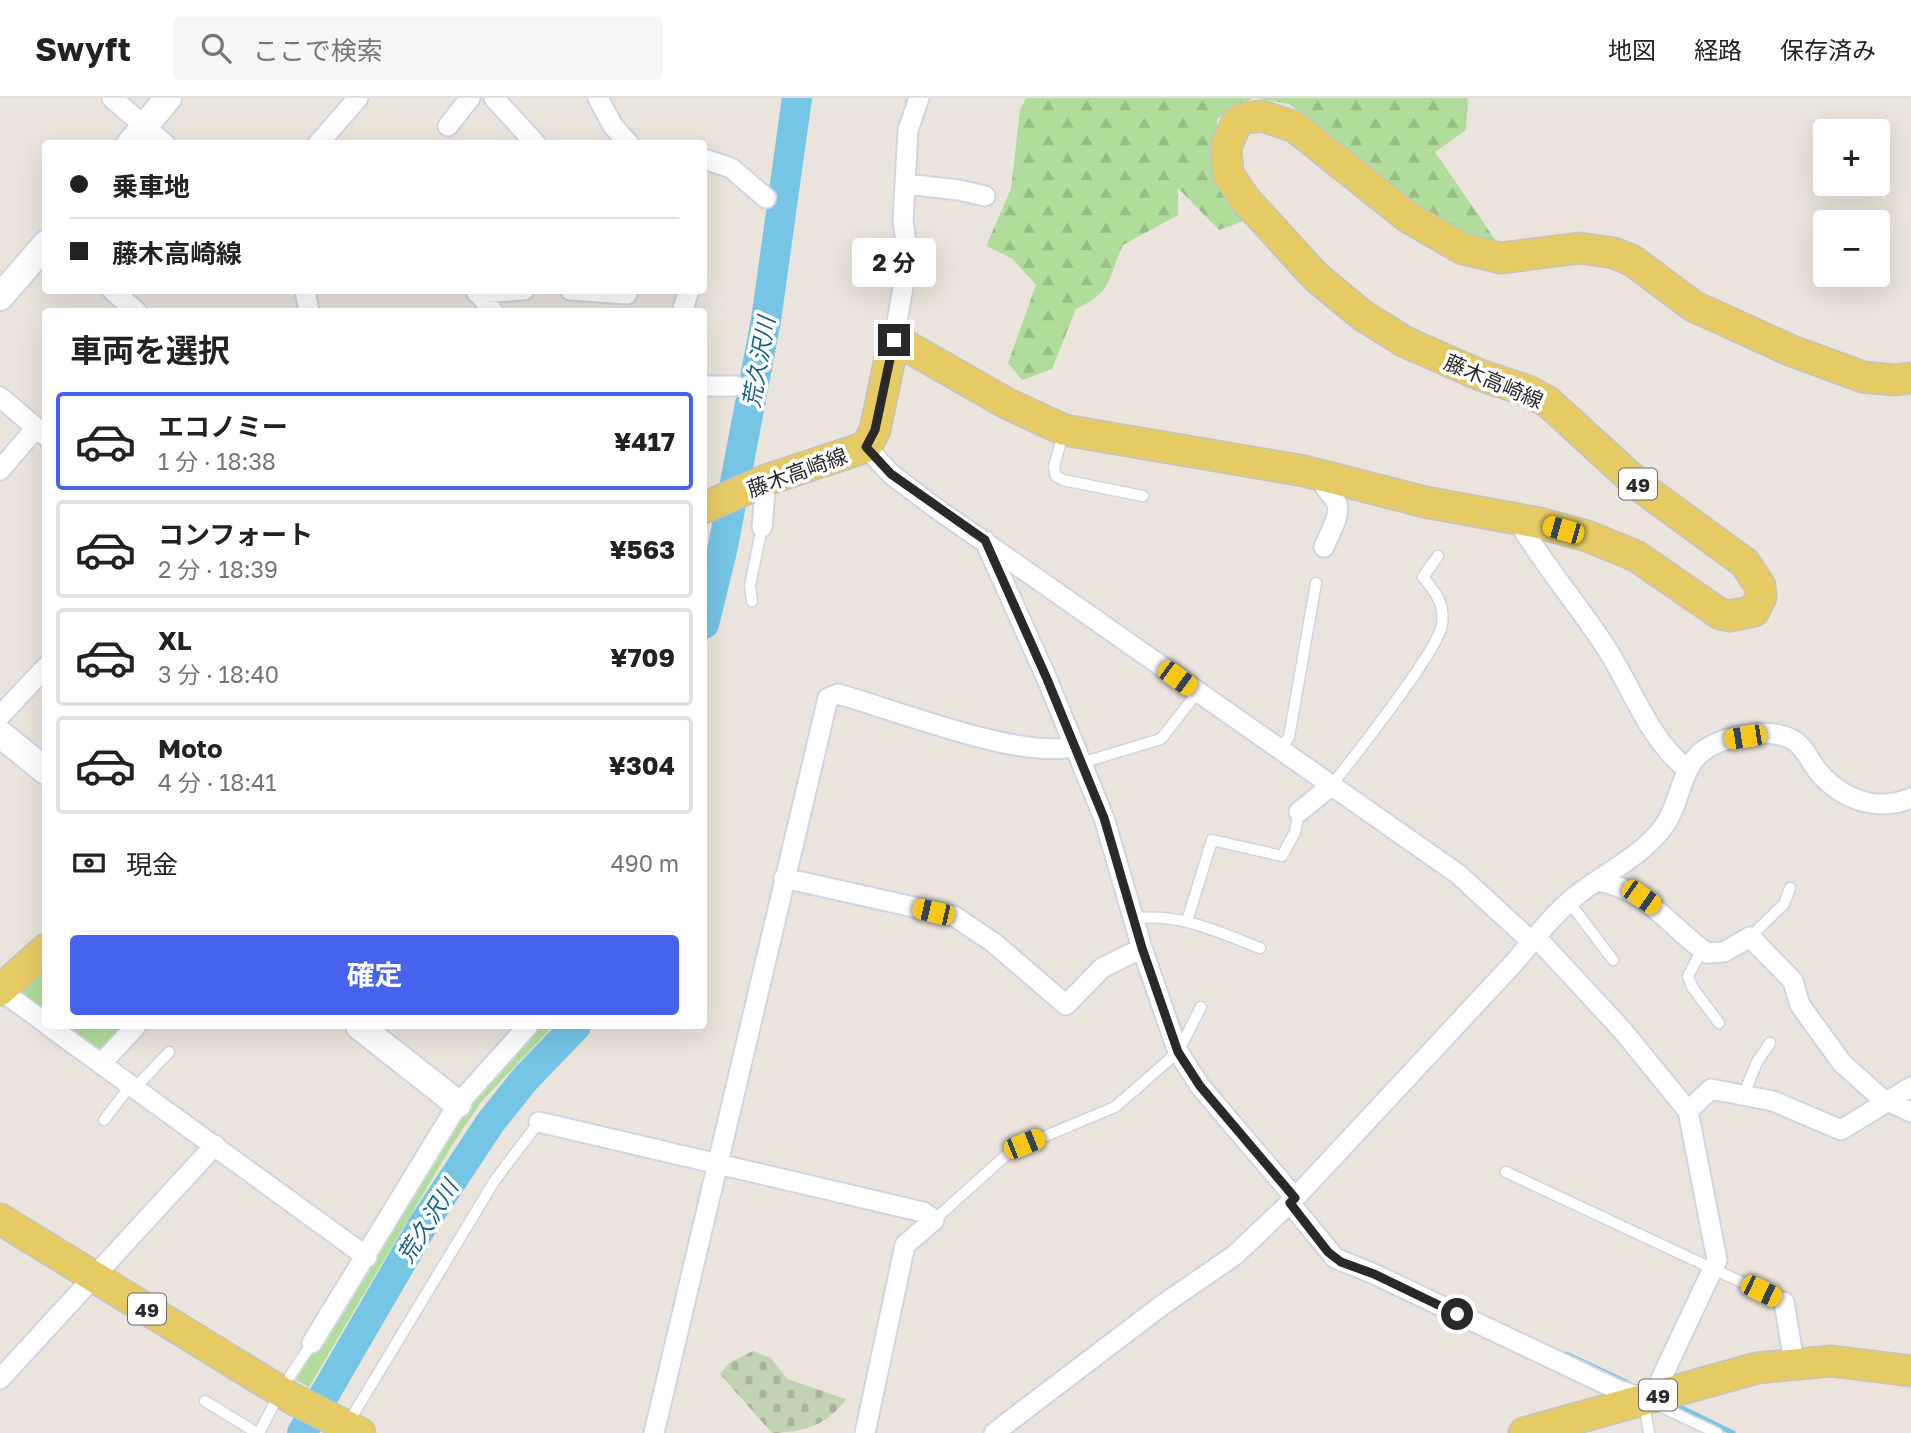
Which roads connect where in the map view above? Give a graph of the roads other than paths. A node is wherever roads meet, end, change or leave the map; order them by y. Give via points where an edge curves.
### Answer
1 (112, 98) edge
2 (168, 98) edge
3 (358, 98) edge
4 (470, 98) edge
5 (494, 98) edge
6 (598, 98) edge
7 (919, 98) edge
8 (448, 126) dead end
9 (138, 135) edge
10 (321, 140) edge
11 (532, 140) edge
12 (625, 140) edge
13 (707, 160) edge
14 (906, 184) junction
15 (985, 196) dead end
16 (766, 198) dead end
17 (42, 249) edge
18 (116, 294) edge
19 (478, 294) edge
20 (0, 297) edge
21 (132, 308) edge
22 (490, 308) edge
23 (894, 340) junction
24 (1911, 378) edge
25 (707, 386) edge
26 (735, 386) dead end
27 (0, 397) edge
28 (1064, 430) junction
29 (41, 432) edge
30 (866, 447) junction
31 (0, 470) edge
32 (1322, 475) junction
33 (763, 482) junction
34 (1143, 496) dead end
35 (713, 504) edge
36 (1516, 518) junction
37 (762, 527) joint
38 (985, 540) junction
39 (1324, 547) dead end
40 (1438, 556) dead end
41 (1316, 583) dead end
42 (752, 601) dead end
43 (42, 671) edge
44 (1197, 693) junction
45 (0, 716) edge
46 (0, 734) edge
47 (1280, 748) junction
48 (1077, 755) junction
49 (42, 768) edge
50 (1688, 770) junction
51 (1332, 785) junction
52 (1911, 798) edge
53 (1299, 812) joint
54 (784, 878) junction
55 (1598, 881) junction
56 (1790, 888) dead end
57 (1569, 902) junction
58 (1133, 919) junction
59 (1187, 921) junction
60 (1749, 937) junction
61 (1534, 940) junction
62 (1142, 948) junction
63 (1260, 948) dead end
64 (1702, 950) junction
65 (42, 953) edge
66 (1613, 960) dead end
67 (0, 990) edge
68 (1201, 1007) dead end
69 (42, 1020) edge
70 (1719, 1023) dead end
71 (54, 1029) edge
72 (133, 1029) edge
73 (363, 1029) edge
74 (525, 1029) edge
75 (1770, 1043) dead end
76 (169, 1052) dead end
77 (1178, 1052) junction
78 (101, 1064) junction
79 (133, 1086) junction
80 (1911, 1087) edge
81 (1744, 1094) junction
82 (1889, 1101) junction
83 (458, 1104) junction
84 (1688, 1111) junction
85 (1911, 1112) edge
86 (104, 1120) dead end
87 (539, 1122) joint
88 (215, 1145) junction
89 (717, 1163) junction
90 (1506, 1172) dead end
91 (1293, 1200) junction
92 (0, 1219) edge
93 (934, 1220) junction
94 (367, 1257) junction
95 (1714, 1269) junction
96 (95, 1277) junction
97 (1784, 1303) joint
98 (312, 1343) joint
99 (1794, 1362) junction
100 (1911, 1371) edge
101 (0, 1379) edge
102 (285, 1394) junction
103 (1648, 1397) junction
104 (205, 1401) dead end
105 (350, 1424) edge
106 (258, 1433) edge
107 (654, 1433) edge
108 (865, 1433) edge
109 (994, 1433) edge
110 (1524, 1433) edge
111 (1649, 1433) edge
112 (1717, 1433) edge

1 - 9 street
2 - 9 street
3 - 10 street
4 - 8 street
5 - 11 street
6 - 12 street
7 - 14 street via 908,130
13 - 16 street via 731,168
14 - 15 street
14 - 23 street via 903,221 908,258
17 - 20 street
18 - 21 street
19 - 22 street
23 - 28 main road, 藤木高崎線 / 49
23 - 30 main road, 藤木高崎線 via 875,430
24 - 36 main road, 藤木高崎線 / 49 via 1863,377 1792,351 1693,306 1633,261 1614,253 1580,248 1501,258 1463,249 1409,218 1295,127 1271,117 1244,118 1228,138 1224,157 1228,174 1245,200 1316,276 1385,331 1548,402 1641,486 1745,563 1760,586 1759,605 1743,615 1720,614 1623,549
25 - 26 street
27 - 29 street
28 - 32 main road, 藤木高崎線 / 49
28 - 34 lane via 1054,467 1056,476
29 - 31 street
30 - 33 main road, 藤木高崎線
30 - 38 street via 891,474
32 - 36 main road, 藤木高崎線 / 49 via 1425,502
32 - 39 street via 1322,485 1337,504
33 - 35 main road, 藤木高崎線
33 - 37 street
36 - 50 street via 1622,673 1651,729
37 - 42 lane via 750,585
38 - 44 street
38 - 48 street
40 - 51 lane via 1423,578 1442,603 1442,627
41 - 47 lane via 1289,737
43 - 45 street
44 - 47 street
44 - 48 lane via 1161,739
46 - 49 street
47 - 51 street
48 - 54 street via 992,741 832,695
48 - 58 street via 1104,818
50 - 52 street via 1701,752 1720,742 1775,734 1806,750 1830,783 1869,804 1887,806
50 - 55 street via 1663,827 1635,856
51 - 53 street
51 - 61 street via 1458,874
53 - 59 lane via 1296,832 1282,856 1212,840
54 - 62 street via 954,916 994,943 1066,1005 1102,968
54 - 89 street
55 - 57 street
55 - 64 street via 1628,888
56 - 60 lane via 1784,904
57 - 61 street
57 - 66 lane
58 - 59 lane via 1152,916
58 - 62 street
59 - 63 lane
60 - 64 street via 1724,952
60 - 82 street via 1793,981 1800,1005 1842,1063
61 - 84 street via 1623,1031
61 - 91 street
62 - 77 street
64 - 70 lane via 1688,976
65 - 67 main road
67 - 69 street
68 - 77 lane
71 - 78 street
72 - 78 street
73 - 83 street
74 - 83 street
75 - 81 lane
76 - 79 lane
77 - 91 street
77 - 93 lane via 1115,1107 1002,1156
78 - 79 street
79 - 86 lane
79 - 88 street
80 - 82 street
81 - 82 street via 1796,1109 1841,1130
81 - 84 street via 1711,1089
82 - 85 street
83 - 94 street
84 - 95 street via 1717,1260
87 - 89 street
87 - 105 lane via 495,1181
88 - 94 street
88 - 96 street
89 - 93 street via 923,1212
89 - 107 street
90 - 95 lane
91 - 103 street via 1328,1252 1341,1262 1618,1390
91 - 109 street via 1235,1255
92 - 96 main road, 49
93 - 108 street via 905,1245
94 - 98 street
95 - 97 lane
95 - 103 street
96 - 101 street
96 - 102 main road, 49
97 - 99 street
98 - 102 lane
99 - 100 main road, 49 via 1861,1363
99 - 103 main road, 49 via 1727,1374
102 - 105 main road, 49
102 - 106 lane
103 - 110 main road, 49
103 - 111 lane
103 - 112 lane
104 - 106 lane

